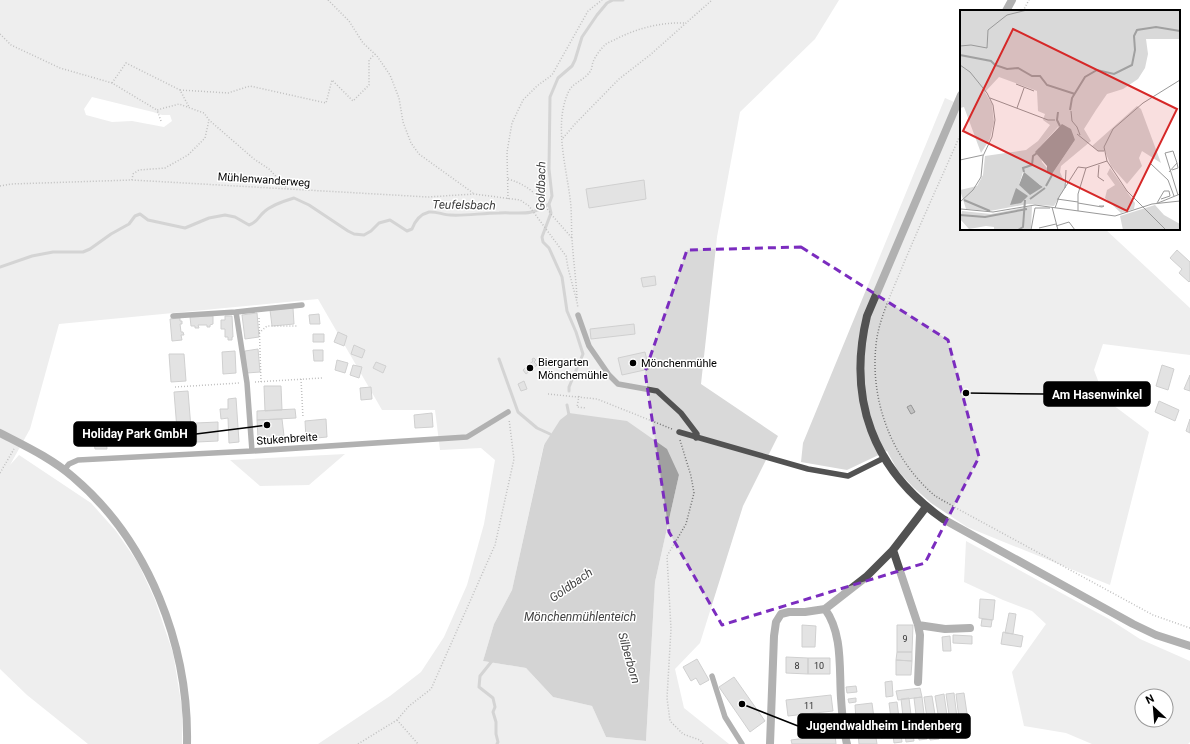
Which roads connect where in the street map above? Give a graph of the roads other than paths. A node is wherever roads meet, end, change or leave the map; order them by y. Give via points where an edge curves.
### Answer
1 (1012, 0) edge
2 (1007, 10) edge
3 (960, 97) edge
4 (302, 305) dead end
5 (236, 312) junction
6 (578, 315) dead end
7 (173, 316) dead end
8 (508, 412) road end
9 (679, 432) road end
10 (0, 433) edge
11 (696, 438) junction
12 (252, 451) junction
13 (884, 458) junction
14 (64, 470) junction
15 (926, 507) junction
16 (893, 550) junction
17 (825, 609) junction
18 (918, 625) junction
19 (970, 628) dead end
20 (1190, 646) edge
21 (712, 676) dead end
22 (918, 682) dead end
23 (187, 744) edge
24 (742, 744) edge
25 (770, 744) edge
26 (847, 744) edge

1 - 2 street
3 - 13 street via 872,303 864,328 860,369 862,393 872,432
4 - 5 lane
5 - 7 lane
5 - 12 lane via 247,383
6 - 11 lane via 589,346 609,375 618,384 657,391 682,413 697,434
8 - 12 lane, Stukenbreite via 467,437
9 - 11 lane
10 - 14 street
11 - 13 lane via 808,469 848,476
12 - 14 lane, Stukenbreite via 78,460
13 - 15 street via 903,484
14 - 23 street via 86,489 118,525 154,586 171,629 182,673 188,722
15 - 16 street
15 - 20 street via 959,528 1133,624
16 - 17 street via 866,577
16 - 18 street
17 - 25 street via 788,612 781,614 776,622
17 - 26 street via 832,622 839,650 842,718
18 - 19 street via 945,629
18 - 22 street
21 - 24 lane via 725,717

